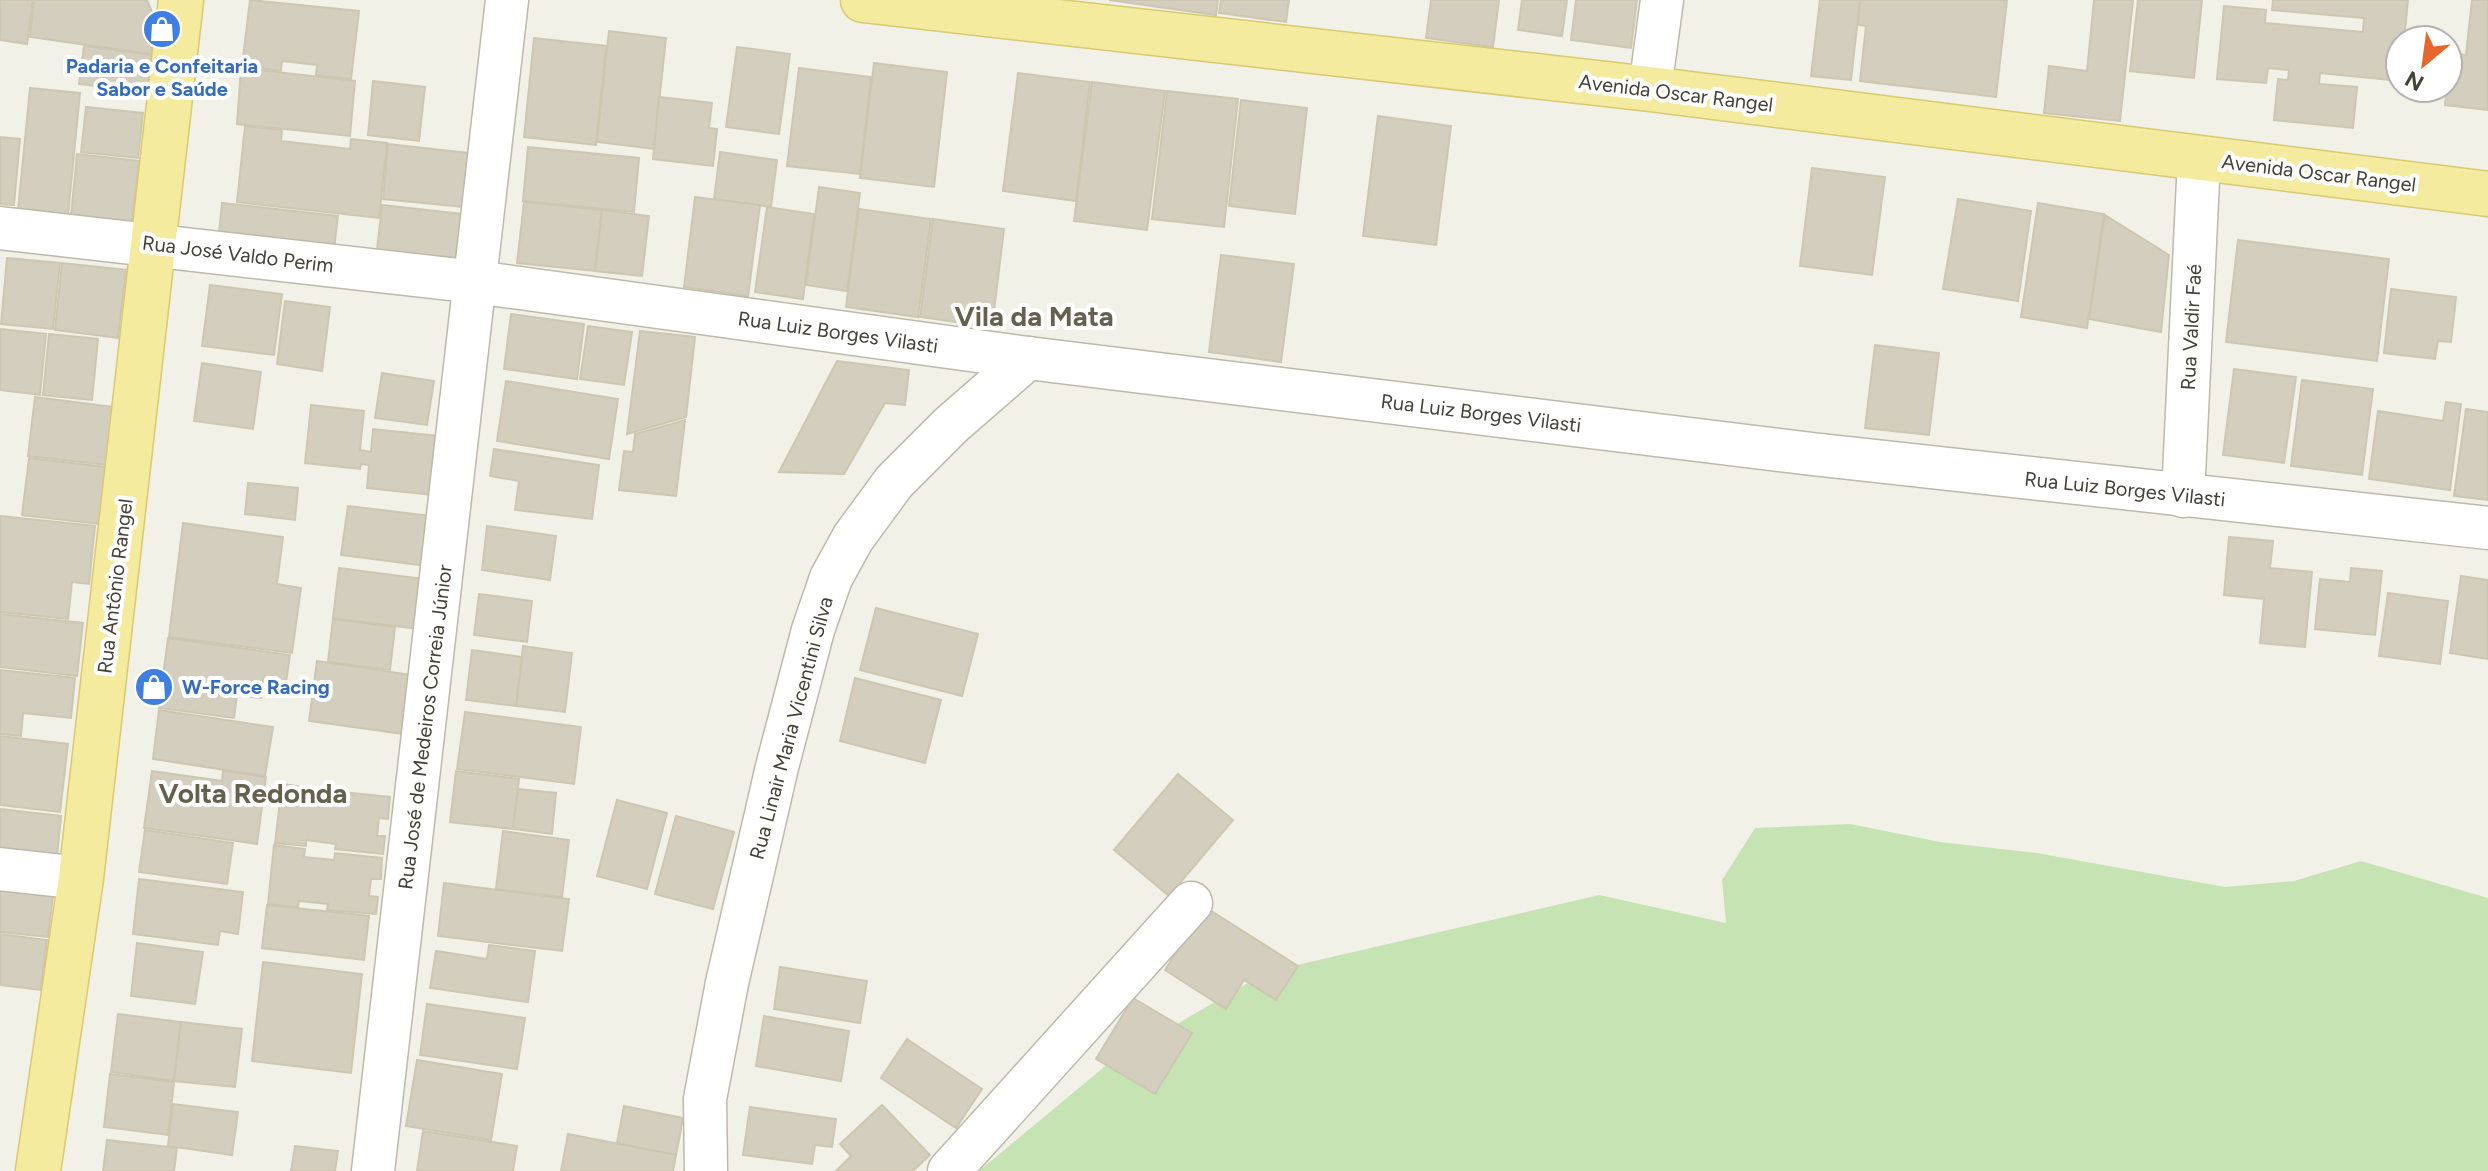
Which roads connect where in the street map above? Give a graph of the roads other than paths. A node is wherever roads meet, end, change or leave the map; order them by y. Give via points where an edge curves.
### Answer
1 (181, 0) edge
2 (507, 0) edge
3 (863, 0) edge
4 (1662, 0) edge
5 (1087, 12) edge
6 (1650, 89) junction
7 (2199, 159) junction
8 (2488, 194) edge
9 (0, 228) edge
10 (155, 244) junction
11 (476, 282) junction
12 (1028, 358) junction
13 (2183, 496) junction
14 (2488, 528) edge
15 (0, 869) edge
16 (81, 878) junction
17 (1191, 903) dead end
18 (38, 1171) edge
19 (373, 1171) edge
20 (706, 1171) edge
21 (949, 1171) edge

1 - 10 main road, Rua Antônio Rangel
2 - 11 street, Rua José de Medeiros Correia Júnior
3 - 5 main road, Avenida Oscar Rangel
4 - 6 street
5 - 6 main road, Avenida Oscar Rangel
6 - 7 main road, Avenida Oscar Rangel
7 - 8 main road, Avenida Oscar Rangel
7 - 13 street, Rua Valdir Faé
9 - 10 street, Rua José Valdo Perim
10 - 11 street, Rua José Valdo Perim
10 - 16 main road, Rua Antônio Rangel
11 - 12 street, Rua Luiz Borges Vilasti
11 - 19 street, Rua José de Medeiros Correia Júnior
12 - 13 street, Rua Luiz Borges Vilasti
12 - 20 street, Rua Linair Maria Vicentini Silva via 894,482 831,578 777,767 727,983 705,1099
13 - 14 street, Rua Luiz Borges Vilasti
15 - 16 street
16 - 18 main road, Rua Antônio Rangel
17 - 21 street

